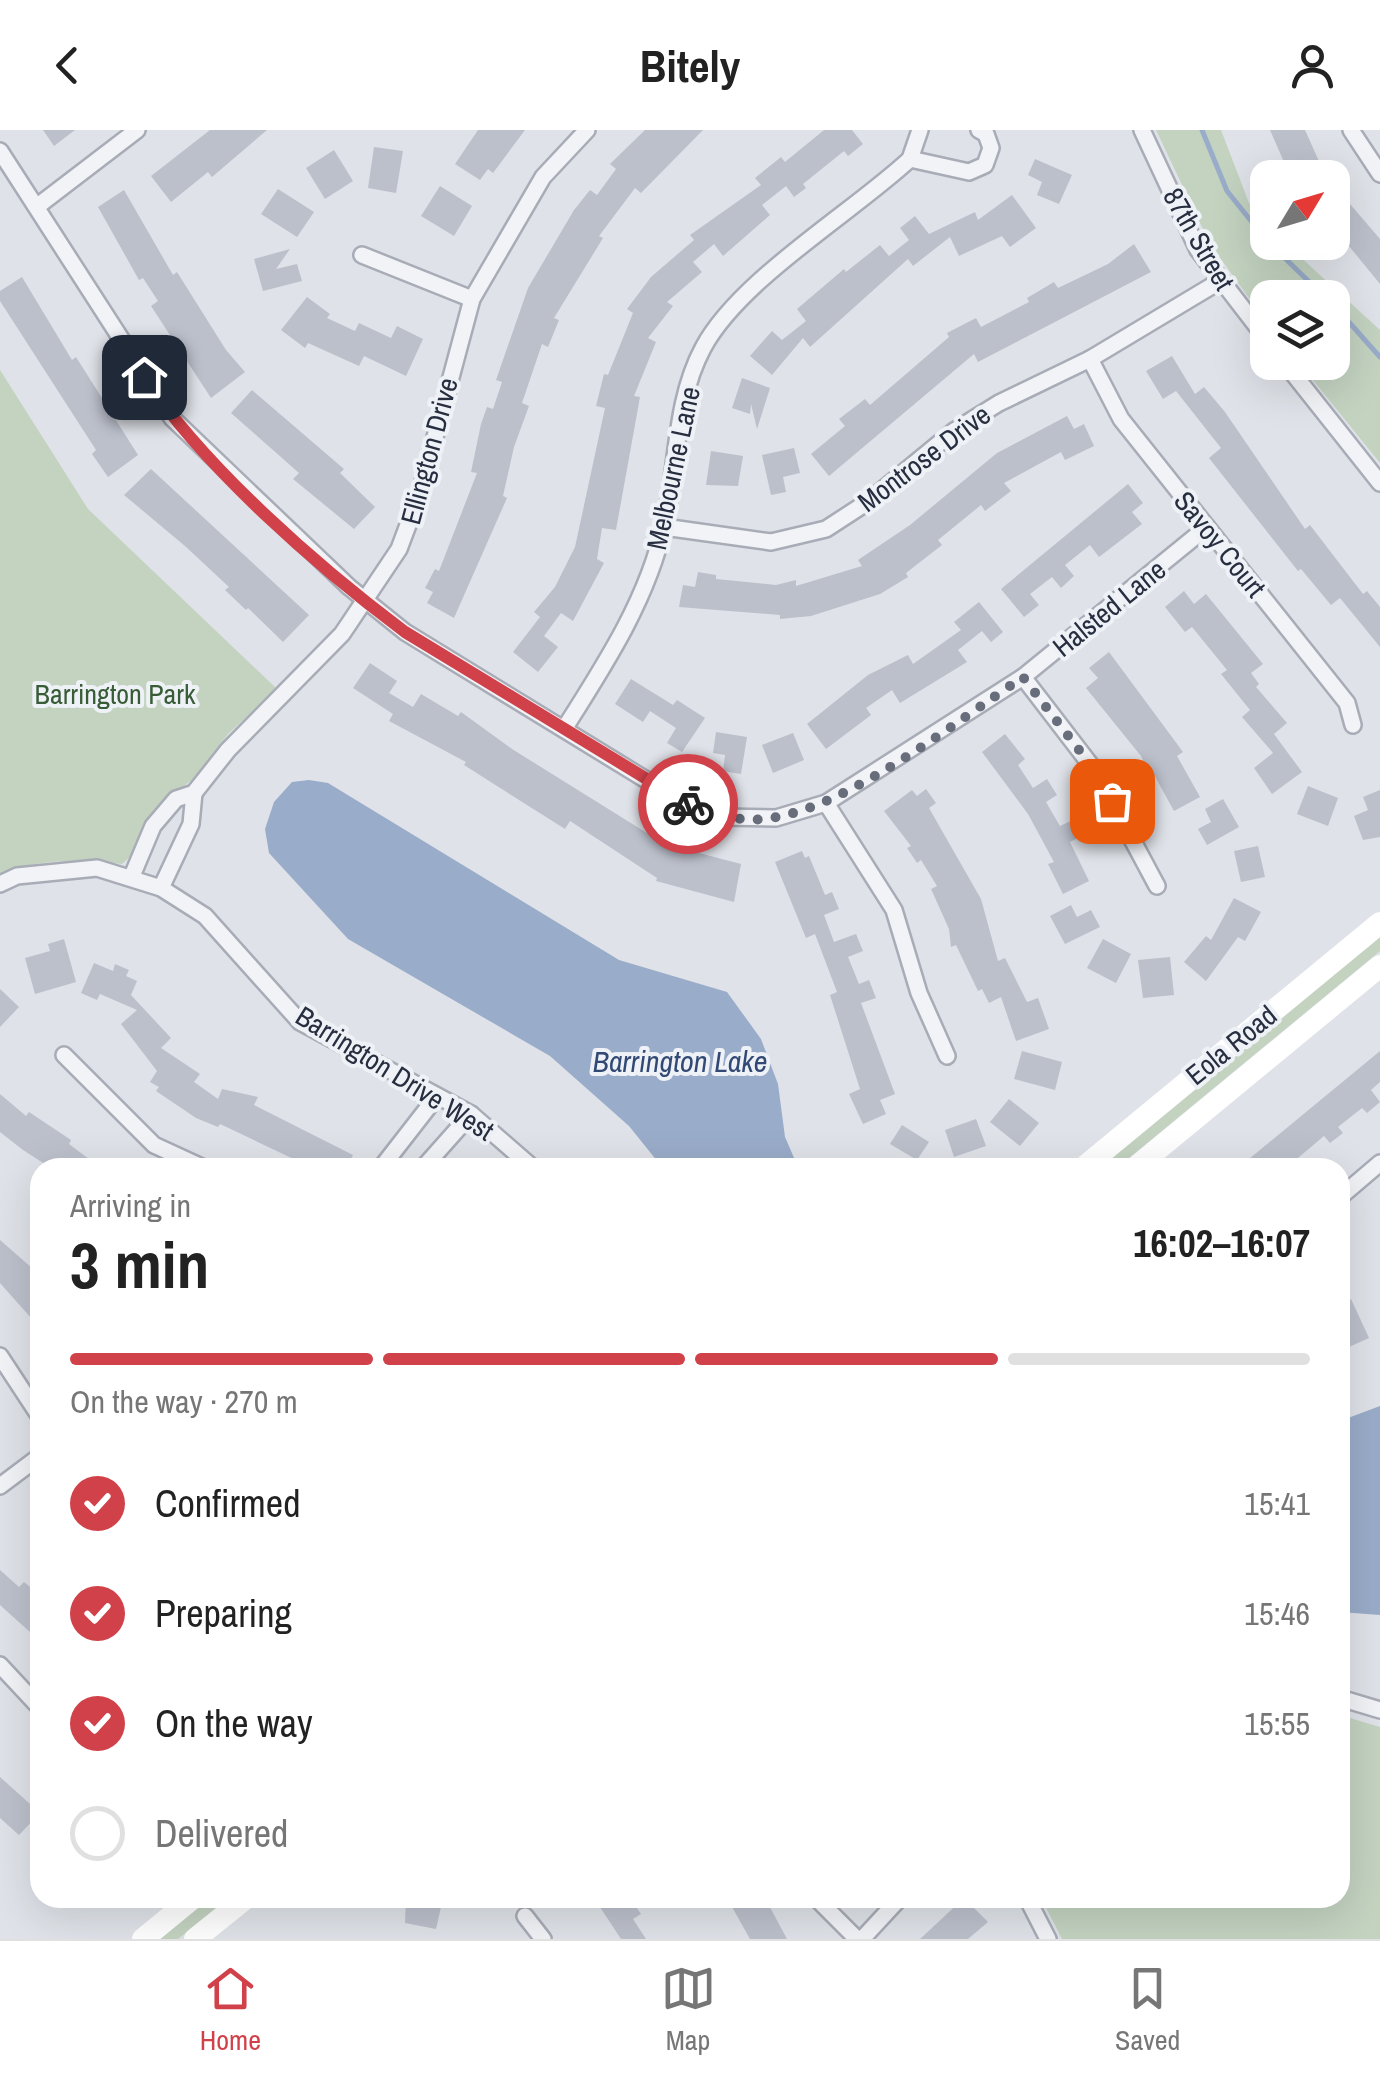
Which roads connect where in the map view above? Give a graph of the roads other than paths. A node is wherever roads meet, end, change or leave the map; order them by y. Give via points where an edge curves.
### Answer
1 (137, 130) edge
2 (587, 130) edge
3 (920, 130) edge
4 (979, 130) edge
5 (1142, 130) edge
6 (1351, 130) edge
7 (0, 150) edge
8 (910, 159) junction
9 (1380, 174) edge
10 (38, 205) junction
11 (362, 255) dead end
12 (1220, 281) junction
13 (472, 299) junction
14 (1250, 319) edge
15 (1090, 359) junction
16 (1298, 380) edge
17 (1380, 482) edge
18 (664, 527) junction
19 (1207, 527) junction
20 (365, 602) junction
21 (1023, 677) junction
22 (1353, 725) dead end
23 (564, 729) junction
24 (194, 793) junction
25 (826, 803) junction
26 (132, 876) junction
27 (0, 884) edge
28 (1157, 886) dead end
29 (162, 888) junction
30 (1380, 923) edge
31 (1380, 966) edge
32 (64, 1055) dead end
33 (948, 1056) dead end
34 (437, 1096) junction
35 (470, 1114) junction
36 (182, 1158) edge
37 (389, 1158) edge
38 (433, 1158) edge
39 (521, 1158) edge
40 (1095, 1158) edge
41 (1147, 1158) edge
42 (1380, 1162) edge
43 (1350, 1188) edge
44 (0, 1356) edge
45 (30, 1402) edge
46 (30, 1464) edge
47 (0, 1486) edge
48 (0, 1665) edge
49 (30, 1697) edge
50 (1350, 1701) edge
51 (1380, 1710) edge
52 (181, 1908) edge
53 (234, 1908) edge
54 (826, 1908) edge
55 (890, 1908) edge
56 (1032, 1908) edge
57 (525, 1916) dead end
58 (143, 1939) edge
59 (196, 1939) edge
60 (544, 1939) edge
61 (859, 1939) edge
62 (1048, 1939) edge

1 - 10 street
2 - 13 street, Ellington Drive via 543,177
3 - 8 street
4 - 8 street via 992,148 985,165 968,172
5 - 12 street, 87th Street via 1183,221
6 - 9 street
7 - 10 street, Halsted Lane
8 - 18 street, Melbourne Lane via 753,291 704,347 686,390
10 - 20 street, Halsted Lane via 172,418
11 - 13 street
12 - 14 street, 87th Street
12 - 15 street, Montrose Drive
13 - 20 street, Ellington Drive via 410,525
15 - 18 street, Montrose Drive via 954,431 826,529 771,542
15 - 19 street, Savoy Court via 1120,419
16 - 17 street
18 - 23 street, Melbourne Lane via 610,656
19 - 21 street, Halsted Lane
19 - 22 street, Savoy Court via 1347,703
20 - 23 street, Halsted Lane
20 - 24 street, Ellington Drive
21 - 25 street, Halsted Lane
21 - 28 street via 1096,772
23 - 25 street, Halsted Lane via 721,817 776,818
24 - 26 street, Ellington Drive via 176,799 154,826
24 - 29 street, Ellington Drive via 191,824
25 - 33 street via 894,910 919,994
26 - 27 street, Barrington Drive West via 96,868 17,876
26 - 29 street, Barrington Drive West
29 - 34 street, Barrington Drive West via 205,916 300,1022
30 - 40 street, Eola Road
31 - 41 street, Eola Road
32 - 36 street via 154,1145
34 - 35 street, Barrington Drive West
34 - 37 street
35 - 38 street
35 - 39 street, Barrington Drive West
42 - 43 street
44 - 45 street
46 - 47 street
48 - 49 street
50 - 51 street
52 - 58 street
53 - 59 street
54 - 61 street
55 - 61 street
56 - 62 street
57 - 60 street

